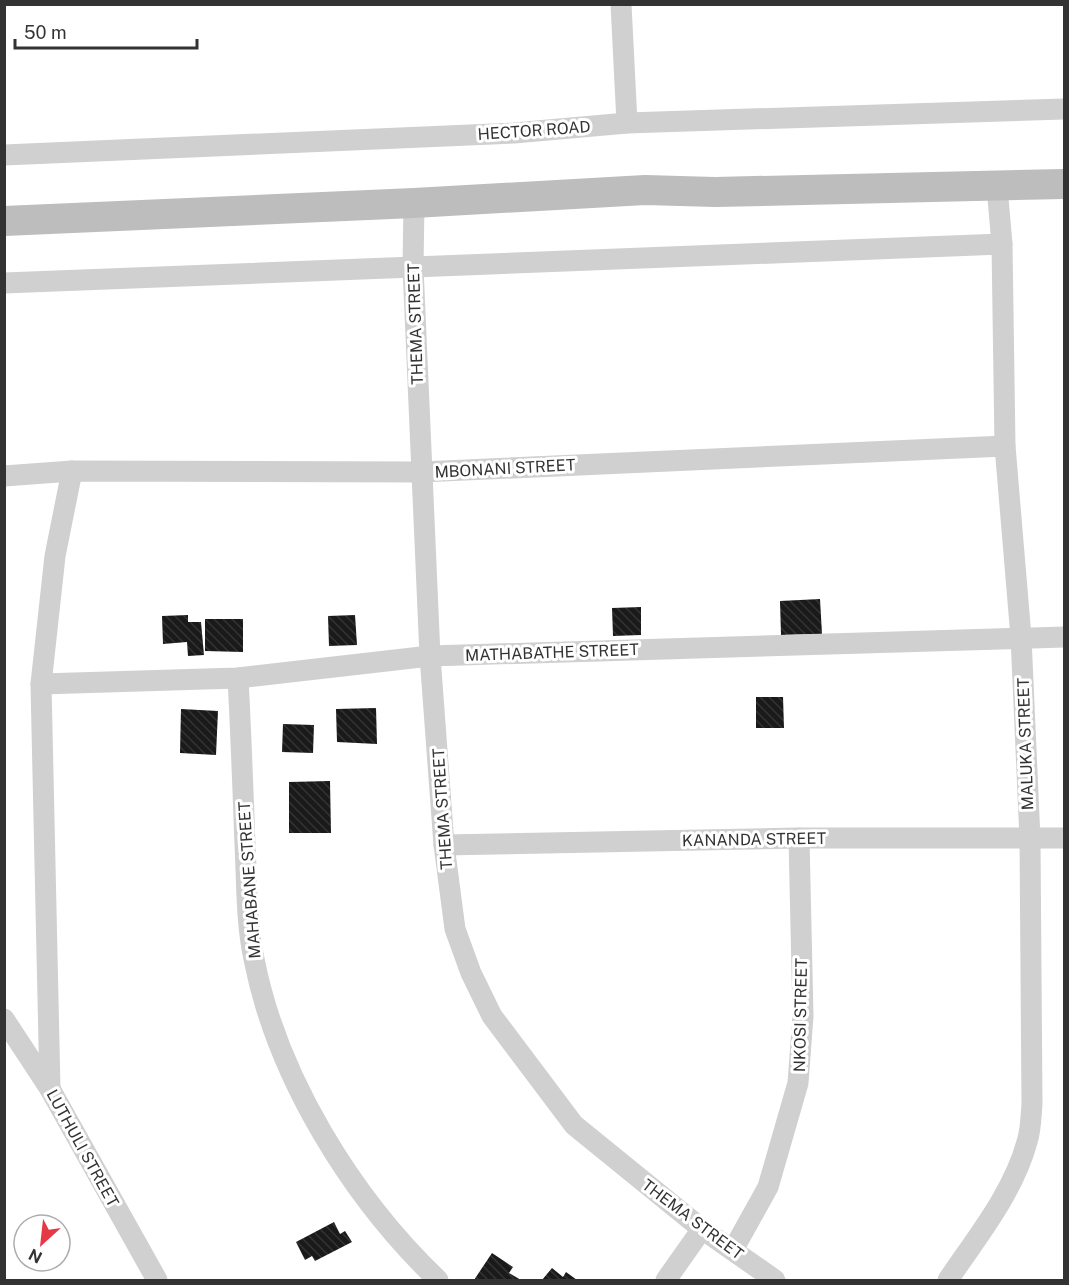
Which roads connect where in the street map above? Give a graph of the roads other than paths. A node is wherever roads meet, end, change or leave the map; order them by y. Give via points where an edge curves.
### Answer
1 (621, 4) edge
2 (1065, 109) edge
3 (627, 123) junction
4 (4, 155) edge
5 (1065, 184) edge
6 (997, 187) junction
7 (414, 203) junction
8 (4, 221) edge
9 (1002, 244) junction
10 (413, 267) junction
11 (4, 283) edge
12 (1005, 446) junction
13 (72, 471) junction
14 (421, 472) junction
15 (4, 476) edge
16 (1021, 637) junction
17 (1065, 637) edge
18 (430, 656) junction
19 (238, 678) junction
20 (42, 684) junction
21 (799, 838) junction
22 (1065, 838) edge
23 (1029, 839) junction
24 (444, 845) junction
25 (4, 1018) edge
26 (50, 1089) junction
27 (702, 1229) junction
28 (733, 1250) junction
29 (157, 1281) edge
30 (438, 1281) edge
31 (666, 1281) edge
32 (774, 1281) edge
33 (948, 1281) edge

1 - 3 street
2 - 3 street, HECTOR ROAD
3 - 4 street, HECTOR ROAD via 514,133
5 - 6 street
6 - 7 street via 645,190
6 - 9 street, MALUKA STREET
7 - 8 street
7 - 10 street, THEMA STREET
9 - 10 street
9 - 12 street, MALUKA STREET
10 - 11 street
10 - 14 street, THEMA STREET
12 - 14 street, MBONANI STREET
12 - 16 street, MALUKA STREET
13 - 14 street, MBONANI STREET
13 - 15 street, MBONANI STREET
13 - 20 street via 55,556
14 - 18 street, THEMA STREET
16 - 17 street, MATHABATHE STREET
16 - 18 street, MATHABATHE STREET
16 - 23 street, MALUKA STREET
18 - 19 street, MATHABATHE STREET
18 - 24 street, THEMA STREET
19 - 20 street, MATHABATHE STREET
19 - 30 street, MAHABANE STREET via 253,958 269,1014 290,1072 355,1186 401,1245
20 - 26 street
21 - 23 street, KANANDA STREET
21 - 24 street, KANANDA STREET
21 - 28 street, NKOSI STREET via 802,1016 798,1083 768,1187
22 - 23 street, KANANDA STREET
23 - 33 street, MALUKA STREET via 1032,1104 1028,1140 998,1206
24 - 27 street, THEMA STREET via 455,928 492,1016 574,1125
25 - 26 street, LUTHULI STREET
26 - 29 street, LUTHULI STREET
27 - 28 street, THEMA STREET
27 - 31 street
28 - 32 street, THEMA STREET

